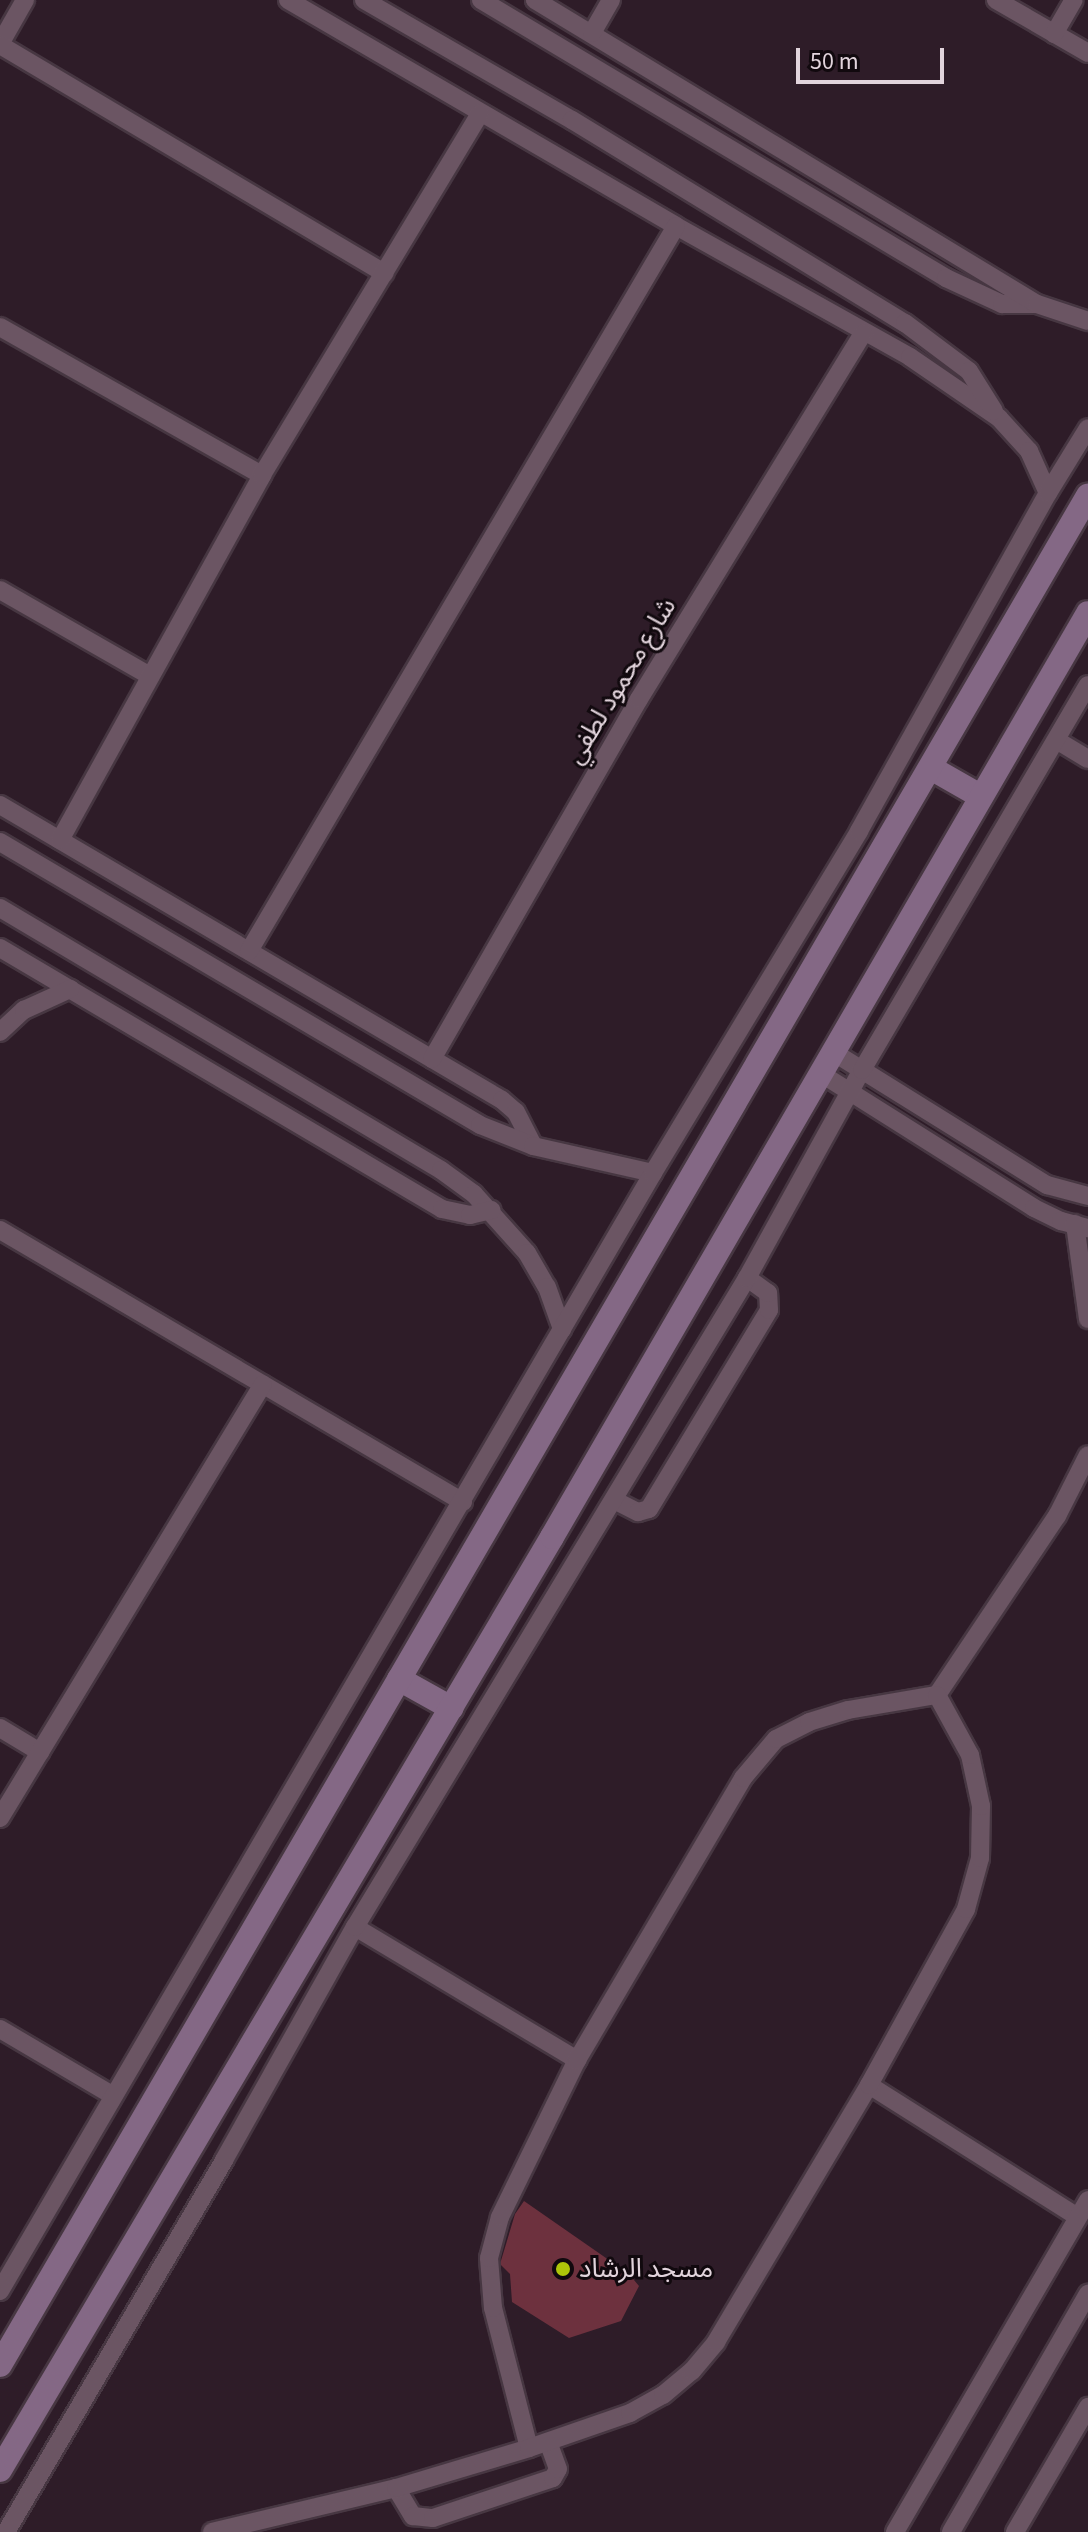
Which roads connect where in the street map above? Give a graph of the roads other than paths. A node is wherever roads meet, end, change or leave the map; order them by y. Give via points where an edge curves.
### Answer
1 (25, 0) edge
2 (288, 0) edge
3 (364, 0) edge
4 (481, 0) edge
5 (535, 0) edge
6 (611, 0) edge
7 (996, 0) edge
8 (1074, 0) edge
9 (592, 33) junction
10 (1054, 34) junction
11 (0, 45) edge
12 (1088, 53) edge
13 (480, 114) junction
14 (676, 226) junction
15 (384, 273) junction
16 (1037, 304) junction
17 (1088, 321) edge
18 (0, 327) edge
19 (863, 333) junction
20 (999, 418) junction
21 (1088, 428) edge
22 (262, 475) junction
23 (1048, 493) junction
24 (1088, 496) edge
25 (0, 590) edge
26 (1088, 613) edge
27 (150, 676) junction
28 (1088, 685) edge
29 (1058, 741) junction
30 (1088, 759) edge
31 (931, 768) junction
32 (980, 796) junction
33 (0, 805) edge
34 (60, 840) junction
35 (0, 842) edge
36 (0, 908) edge
37 (0, 948) edge
38 (249, 951) junction
39 (70, 989) junction
40 (0, 1032) edge
41 (833, 1052) junction
42 (432, 1059) junction
43 (862, 1070) junction
44 (820, 1073) junction
45 (850, 1092) junction
46 (533, 1146) junction
47 (653, 1173) junction
48 (1088, 1196) edge
49 (491, 1210) junction
50 (1081, 1226) edge
51 (0, 1230) edge
52 (747, 1278) junction
53 (1088, 1319) edge
54 (562, 1329) junction
55 (263, 1384) junction
56 (1087, 1461) edge
57 (614, 1500) junction
58 (463, 1502) junction
59 (399, 1679) junction
60 (937, 1695) junction
61 (451, 1708) junction
62 (0, 1728) edge
63 (40, 1752) junction
64 (0, 1818) edge
65 (355, 1927) junction
66 (0, 2029) edge
67 (577, 2060) junction
68 (869, 2085) junction
69 (112, 2095) junction
70 (1088, 2200) edge
71 (1078, 2217) junction
72 (0, 2291) edge
73 (1088, 2294) edge
74 (0, 2365) edge
75 (1088, 2407) edge
76 (548, 2442) junction
77 (529, 2448) junction
78 (0, 2470) edge
79 (396, 2488) junction
80 (243, 2529) edge
81 (6, 2532) edge
82 (212, 2532) edge
83 (895, 2532) edge
84 (951, 2532) edge
85 (1015, 2532) edge

1 - 11 street
2 - 13 street
3 - 20 street via 905,323 969,371
4 - 16 street via 946,278 1002,304
5 - 9 street
6 - 9 street
7 - 10 street
8 - 10 street
9 - 16 street
10 - 12 street
11 - 15 street
13 - 14 street
13 - 15 street
14 - 19 street
14 - 38 street
15 - 22 street
16 - 17 street
18 - 22 street
19 - 20 street via 910,357
19 - 42 street, شارع محمود لطفي via 639,699
20 - 23 street via 1029,451
21 - 23 street
22 - 27 street
23 - 47 street via 859,831
24 - 31 street
25 - 27 street
26 - 32 street
27 - 34 street
28 - 29 street
29 - 30 street
29 - 43 street
31 - 32 street
31 - 59 street
32 - 41 street
33 - 34 street
34 - 38 street
35 - 46 street via 407,1084 480,1125
36 - 49 street via 441,1170
37 - 39 street
38 - 42 street
39 - 40 street via 24,1010
39 - 49 street via 442,1209 470,1215
41 - 43 street
41 - 44 street
42 - 46 street via 516,1112
43 - 45 street
43 - 48 street via 1047,1185
44 - 45 street
44 - 61 street
45 - 50 street via 1034,1208
45 - 52 street
46 - 47 street
47 - 54 street
49 - 54 street via 527,1253
50 - 53 street
51 - 55 street
52 - 57 street
52 - 57 street via 770,1299 761,1323 649,1509 638,1512
54 - 58 street
55 - 58 street
55 - 63 street
56 - 60 street via 1057,1516
57 - 65 street
58 - 69 street
59 - 61 street
59 - 74 street
60 - 67 street via 848,1710 776,1739 743,1778
60 - 68 street via 970,1755 981,1806 980,1858 966,1909
61 - 78 street
62 - 63 street
63 - 64 street
65 - 67 street
65 - 81 street
66 - 69 street
67 - 77 street via 500,2217 489,2258 493,2308
68 - 71 street
68 - 76 street via 716,2342 692,2371 630,2413
69 - 72 street
70 - 71 street
71 - 83 street
73 - 84 street
75 - 85 street
76 - 77 street
76 - 79 street via 558,2469 553,2478 433,2518 413,2516
77 - 79 street
79 - 80 street
80 - 82 street

